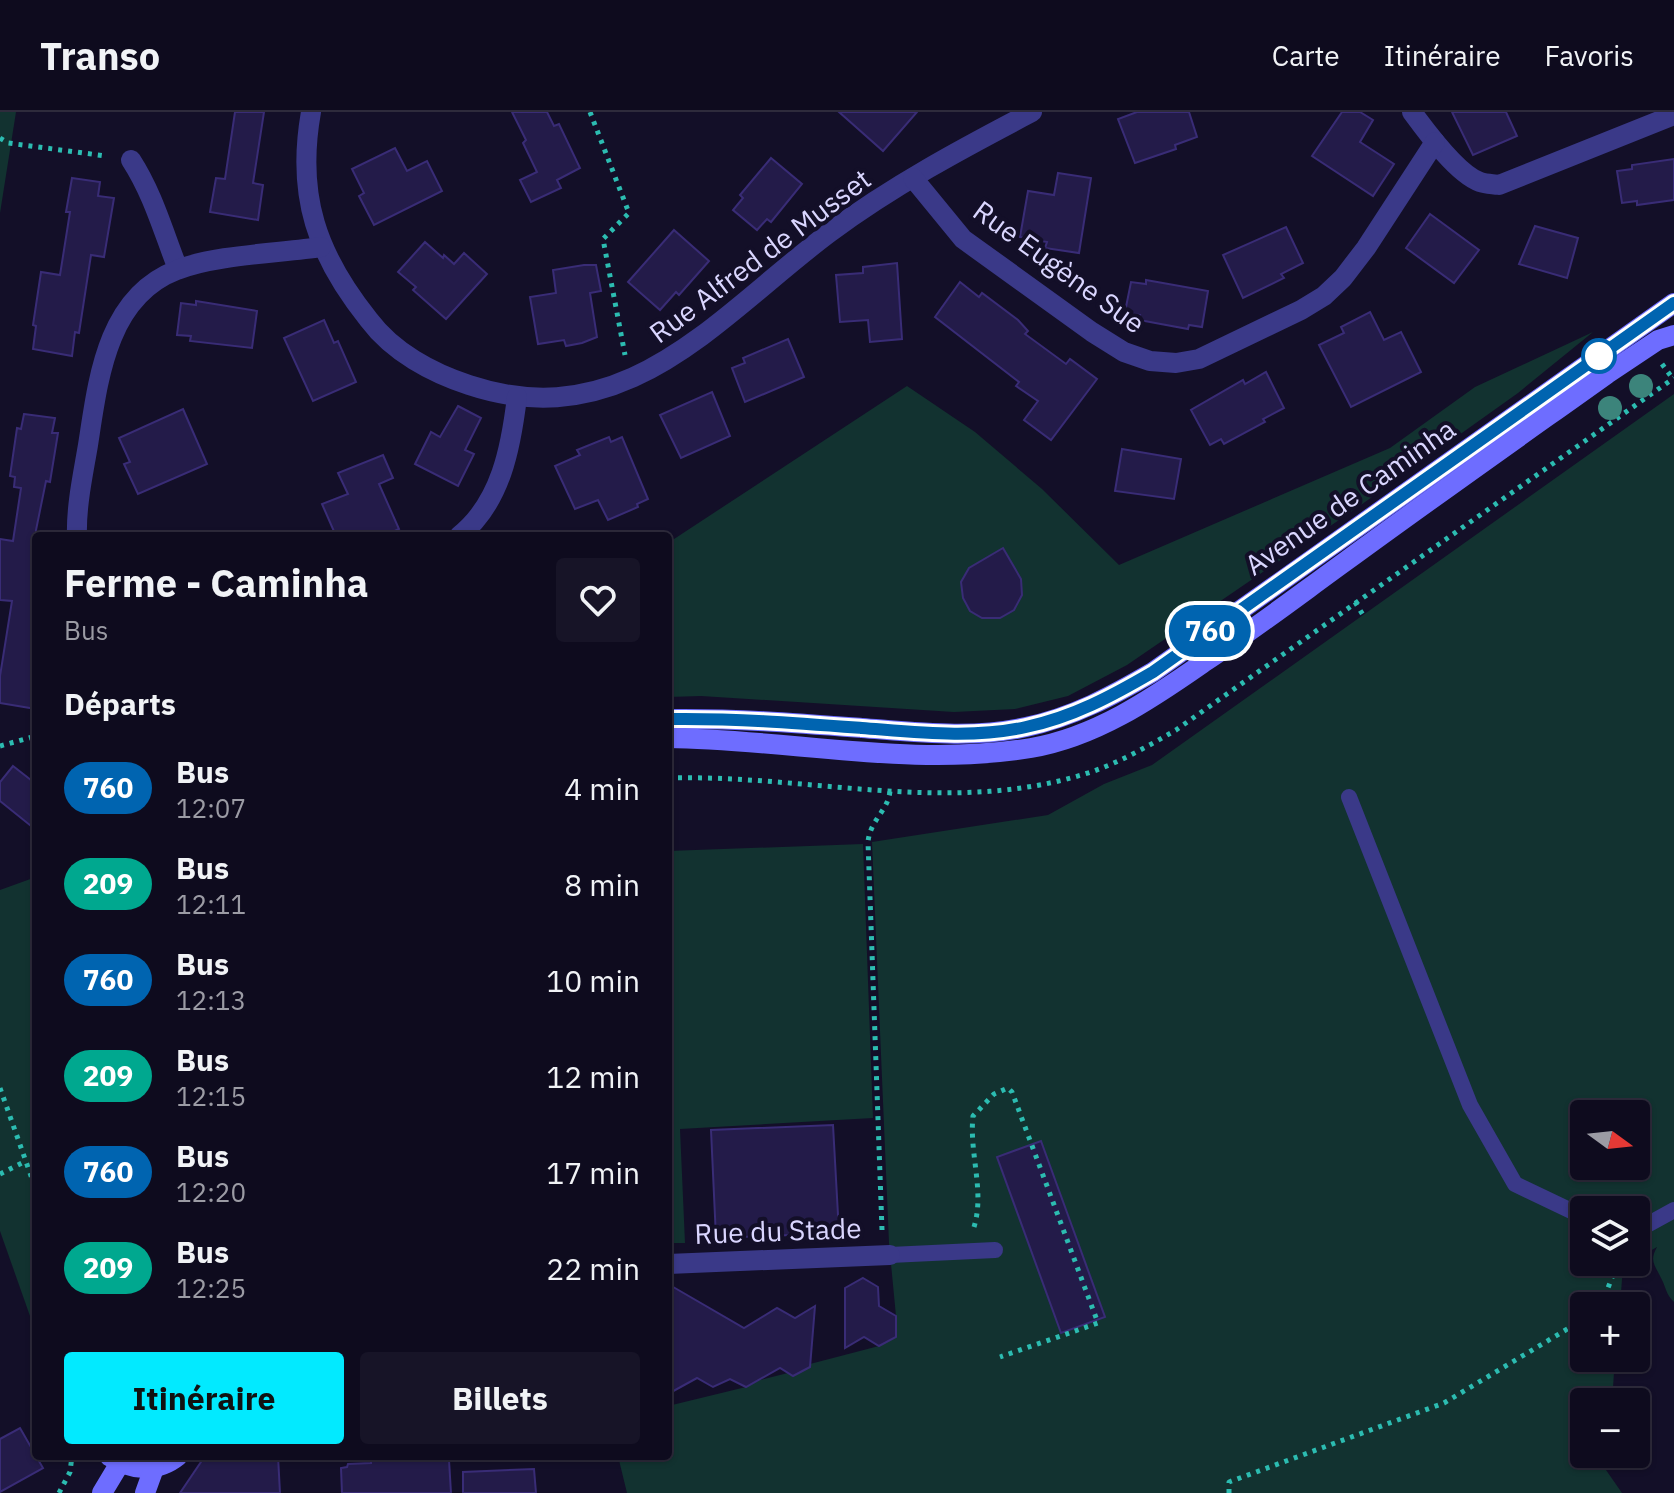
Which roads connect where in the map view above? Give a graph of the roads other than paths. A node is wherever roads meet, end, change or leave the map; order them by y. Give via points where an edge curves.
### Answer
1 (311, 112) edge
2 (1032, 112) edge
3 (1412, 112) edge
4 (1674, 115) edge
5 (1435, 142) junction
6 (131, 160) road end
7 (913, 178) junction
8 (321, 247) junction
9 (178, 269) junction
10 (1674, 303) edge
11 (1674, 335) edge
12 (517, 397) junction
13 (77, 532) edge
14 (463, 532) edge
15 (672, 719) edge
16 (672, 738) edge
17 (1349, 797) dead end
18 (1570, 1210) edge
19 (1674, 1210) edge
20 (1650, 1223) edge
21 (995, 1250) dead end
22 (886, 1255) joint
23 (672, 1264) edge
24 (115, 1460) edge
25 (173, 1460) edge
26 (154, 1468) junction
27 (102, 1493) edge
28 (145, 1493) edge

1 - 8 street, Rue Alfred de Musset via 306,171
2 - 7 street, Rue Alfred de Musset
3 - 5 street
4 - 5 street via 1499,185 1479,182
5 - 7 street, Rue Eugène Sue via 1366,248 1324,296 1199,359 1176,363 1124,352 1092,332 963,239
6 - 9 street via 157,208
7 - 12 street, Rue Alfred de Musset via 831,232 681,353 603,390
8 - 9 street
8 - 12 street, Rue Alfred de Musset via 350,297 398,349 462,383
9 - 13 street via 156,280 135,301 107,346
10 - 15 street, Avenue de Caminha via 1105,701 1023,728 960,733
11 - 16 street, Avenue de Caminha via 1607,374 1237,641 1161,692 1090,730 1032,747 953,754
12 - 14 street via 499,479
17 - 18 lane via 1470,1105 1515,1184
19 - 20 lane
21 - 22 lane
22 - 23 street, Rue du Stade
24 - 26 street
24 - 27 street
25 - 26 street
26 - 28 street

